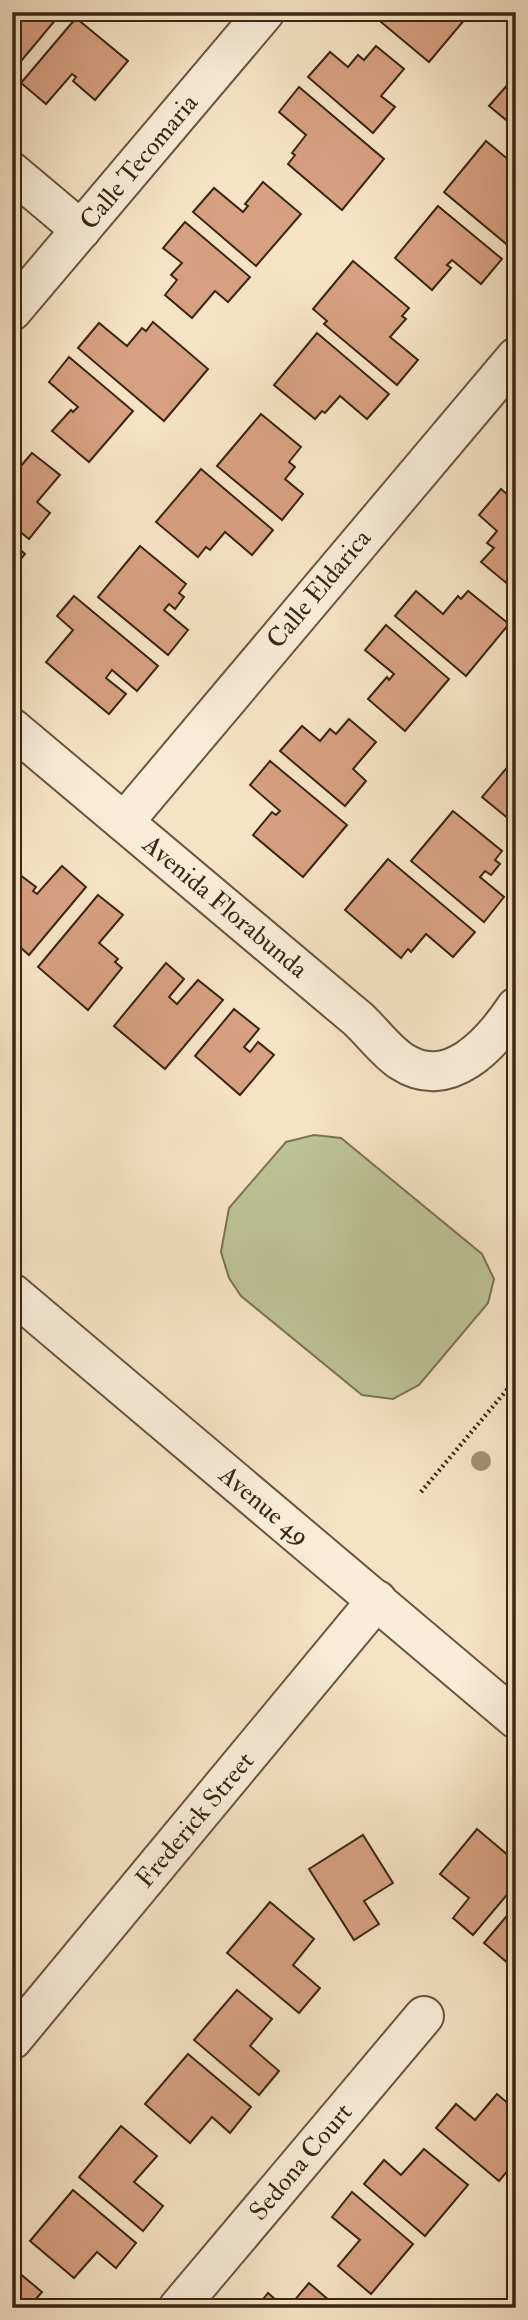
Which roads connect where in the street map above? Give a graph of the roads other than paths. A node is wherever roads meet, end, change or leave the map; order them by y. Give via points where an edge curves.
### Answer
1 (265, 12) edge
2 (12, 172) edge
3 (81, 230) junction
4 (12, 311) edge
5 (516, 357) edge
6 (12, 728) edge
7 (124, 822) junction
8 (516, 1007) edge
9 (12, 1293) edge
10 (377, 1600) junction
11 (516, 1719) edge
12 (424, 2016) dead end
13 (12, 2040) edge
14 (178, 2308) edge

1 - 3 street, Calle Tecomaria
2 - 3 street
3 - 4 street, Calle Tecomaria
5 - 7 street, Calle Eldarica
6 - 7 street, Avenida Florabunda
7 - 8 street, Avenida Florabunda via 358,1020 400,1061 422,1071 464,1063 482,1051
9 - 10 street, Avenue 49
10 - 11 street, Avenue 49
10 - 13 street, Frederick Street
12 - 14 street, Sedona Court

